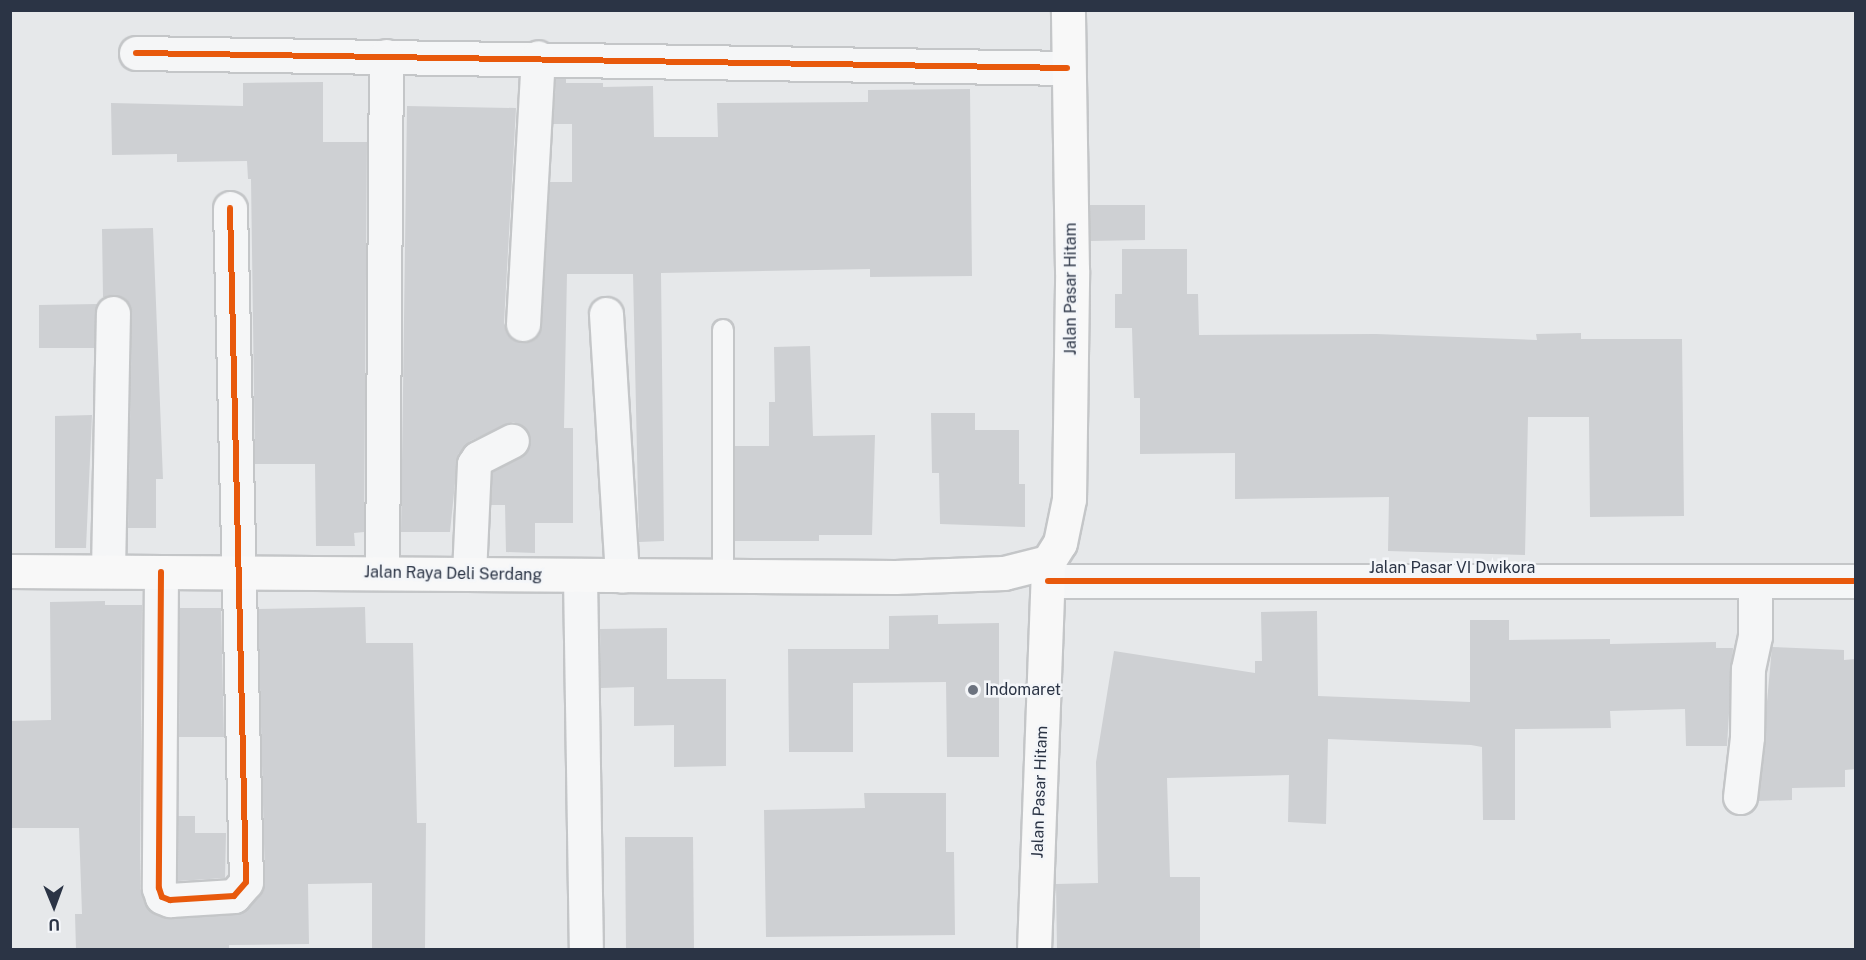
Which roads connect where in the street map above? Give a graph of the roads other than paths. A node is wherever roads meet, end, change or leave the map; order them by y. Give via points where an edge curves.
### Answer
1 (1068, 10) edge
2 (136, 53) dead end
3 (386, 56) junction
4 (538, 57) junction
5 (1067, 68) junction
6 (230, 208) dead end
7 (113, 313) dead end
8 (606, 314) dead end
9 (523, 324) dead end
10 (723, 330) dead end
11 (512, 441) dead end
12 (10, 571) edge
13 (108, 571) junction
14 (161, 572) junction
15 (382, 572) junction
16 (1048, 572) junction
17 (236, 573) junction
18 (470, 574) junction
19 (580, 576) junction
20 (622, 576) junction
21 (723, 577) junction
22 (1856, 581) edge
23 (1755, 582) junction
24 (1740, 797) dead end
25 (586, 950) edge
26 (1034, 950) edge

1 - 5 main road, Jalan Pasar Hitam
2 - 3 street
3 - 4 street
3 - 15 street
4 - 5 street
4 - 9 street
5 - 16 main road, Jalan Pasar Hitam via 1072,270 1069,499 1060,543
6 - 17 street
7 - 13 street
8 - 20 street
10 - 21 lane
11 - 18 street via 478,458 474,464
12 - 13 main road, Jalan Raya Deli Serdang
13 - 14 main road, Jalan Raya Deli Serdang
14 - 17 main road, Jalan Raya Deli Serdang
14 - 17 street via 159,888 162,897 170,900 234,896 246,882
15 - 17 main road, Jalan Raya Deli Serdang
15 - 18 main road, Jalan Raya Deli Serdang
16 - 21 main road, Jalan Raya Deli Serdang
16 - 23 street, Jalan Pasar VI Dwikora
16 - 26 main road, Jalan Pasar Hitam
18 - 19 main road, Jalan Raya Deli Serdang
19 - 20 main road, Jalan Raya Deli Serdang
19 - 25 street
20 - 21 main road, Jalan Raya Deli Serdang
22 - 23 street, Jalan Pasar VI Dwikora
23 - 24 street via 1755,636 1748,669 1747,737

